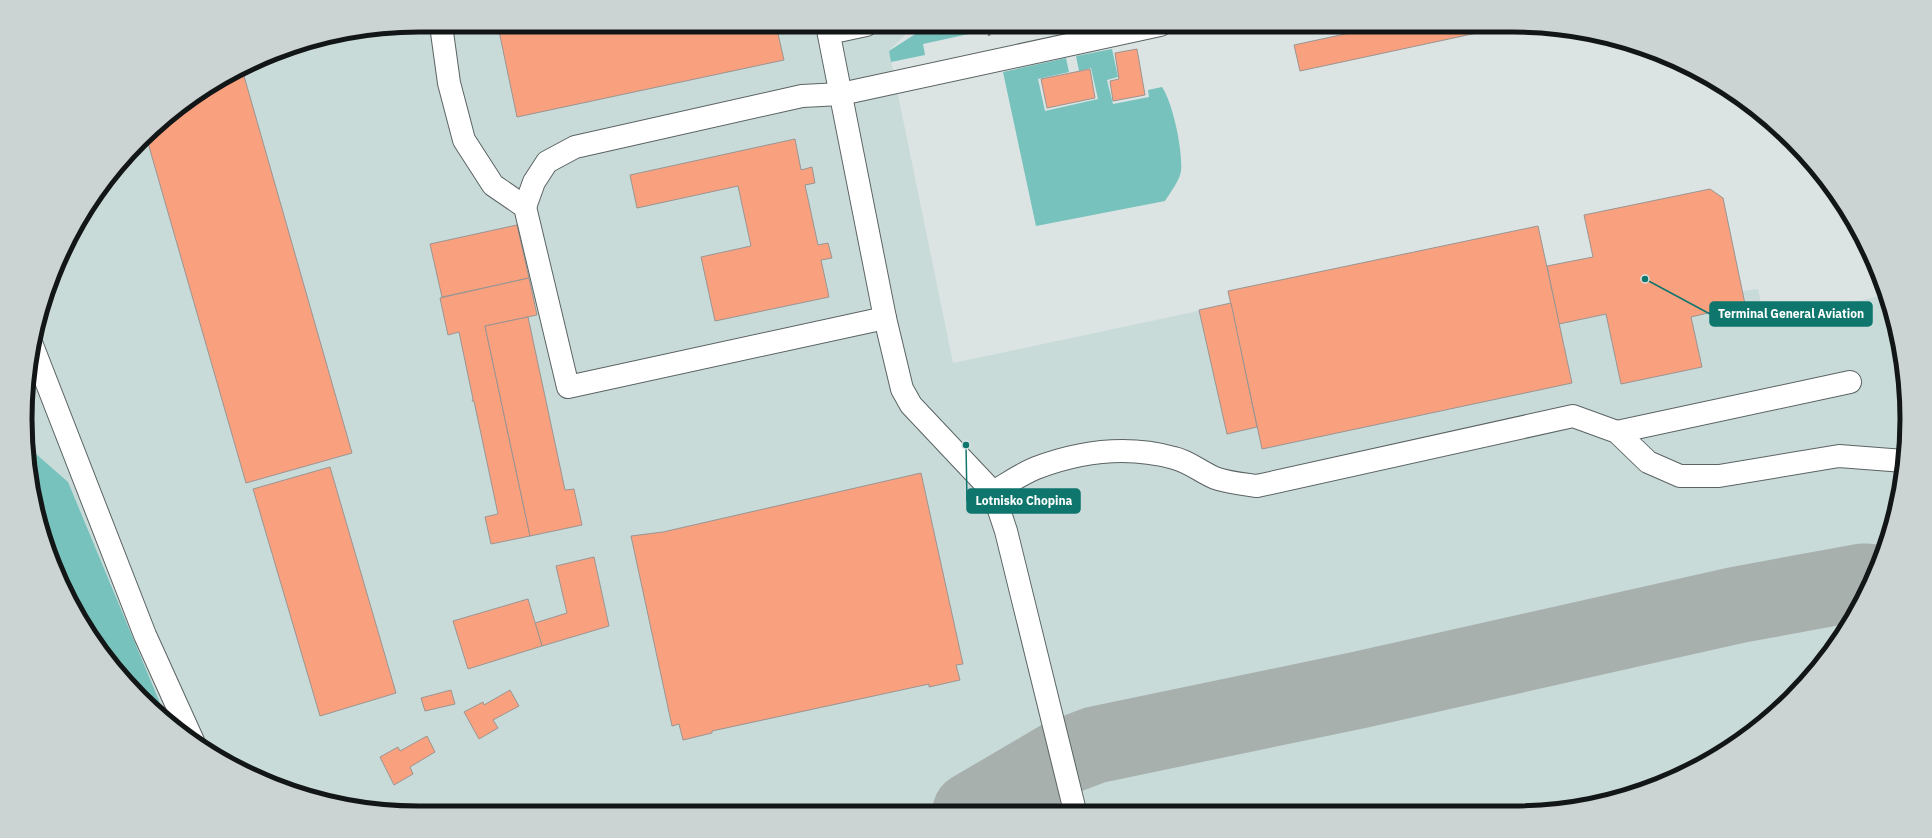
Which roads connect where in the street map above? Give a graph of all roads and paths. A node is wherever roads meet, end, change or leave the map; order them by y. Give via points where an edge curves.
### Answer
1 (442, 32) edge
2 (829, 32) edge
3 (1093, 32) edge
4 (842, 94) junction
5 (525, 207) junction
6 (885, 318) junction
7 (37, 357) edge
8 (1850, 382) dead end
9 (1617, 432) junction
10 (1898, 461) edge
11 (994, 492) junction
12 (188, 729) edge
13 (1074, 806) edge

1 - 5 lane via 449,84 464,140 493,185
2 - 4 lane
3 - 4 lane
4 - 5 lane via 802,96 574,147 547,162 534,182
4 - 6 lane
5 - 6 lane via 568,387
6 - 11 lane via 902,389 911,405
7 - 12 lane via 145,635
8 - 9 lane
9 - 10 lane via 1648,462 1680,476 1719,476 1839,456
9 - 11 lane via 1573,416 1257,486 1214,478 1176,458 1145,451 1096,452 1035,468
11 - 13 lane via 1006,531

